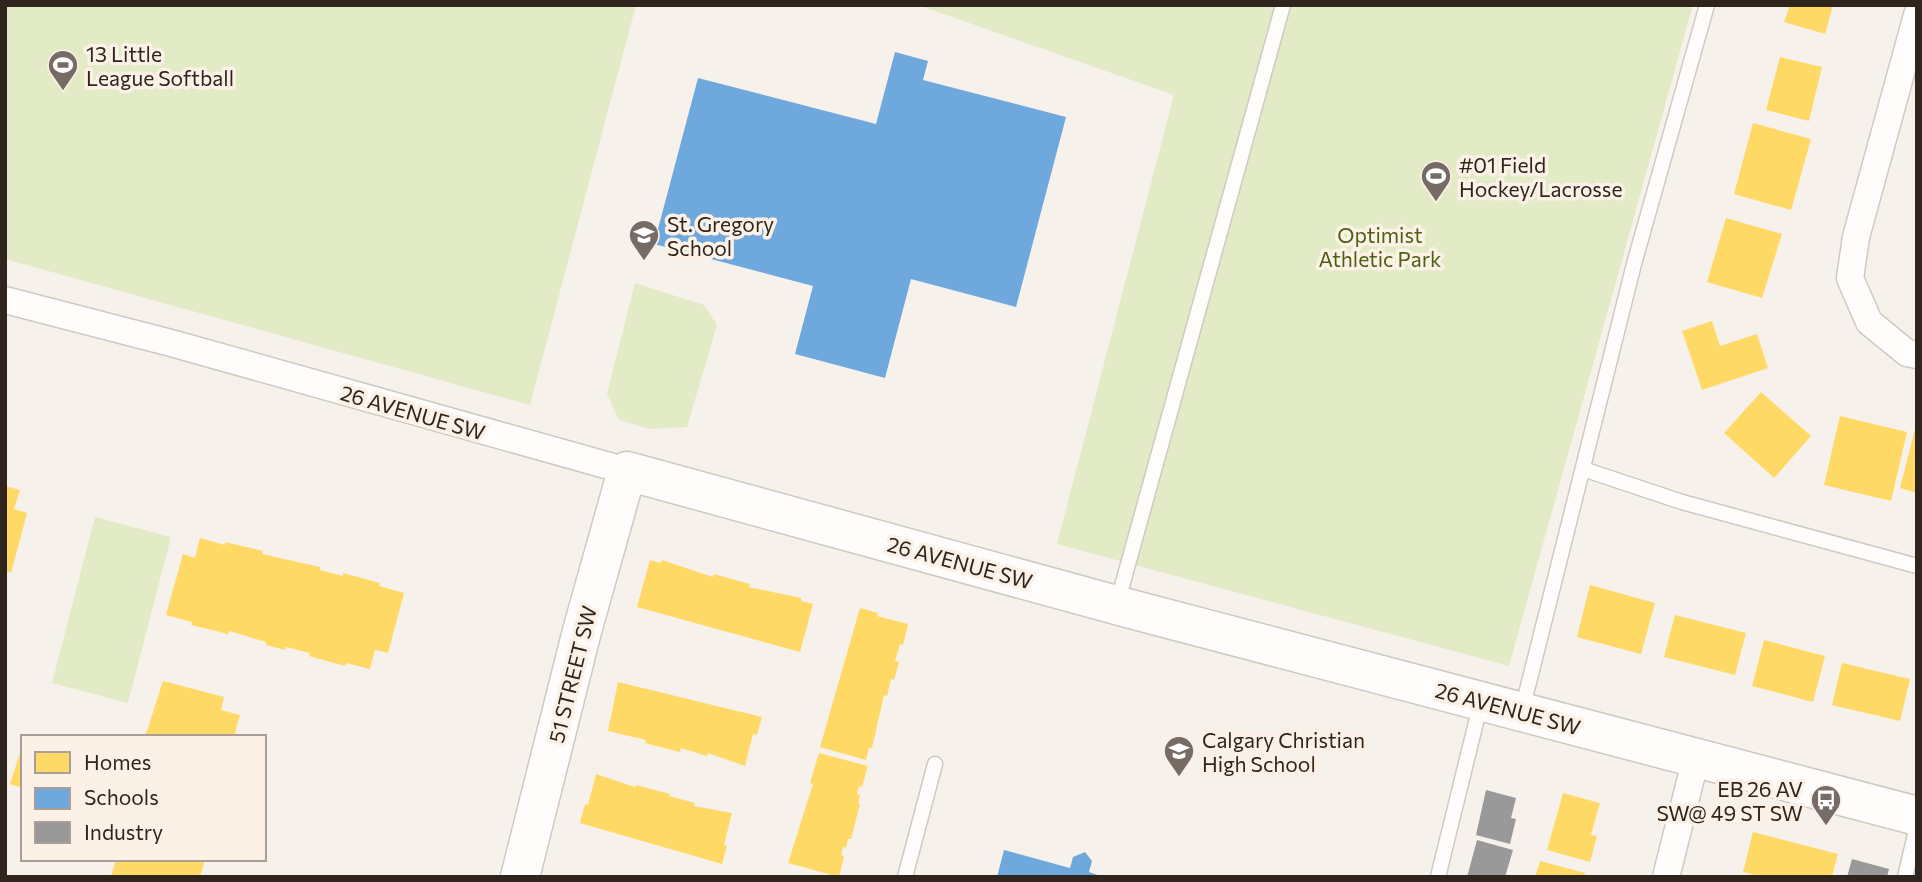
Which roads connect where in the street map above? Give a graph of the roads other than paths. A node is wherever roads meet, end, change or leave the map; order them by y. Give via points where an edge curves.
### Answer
1 (1283, 5) edge
2 (1707, 5) edge
3 (1917, 15) edge
4 (5, 300) edge
5 (1917, 355) edge
6 (1583, 469) junction
7 (627, 471) junction
8 (1917, 566) edge
9 (1117, 605) junction
10 (1482, 700) junction
11 (1522, 712) junction
12 (1696, 758) junction
13 (935, 764) dead end
14 (1917, 816) edge
15 (1917, 827) edge
16 (520, 877) edge
17 (905, 877) edge
18 (1438, 877) edge
19 (1665, 877) edge
20 (1905, 877) edge

1 - 9 lane
2 - 6 lane via 1634,264
3 - 5 street via 1856,237 1850,278 1869,322 1907,353
4 - 7 street, 26 AVENUE SW
6 - 8 lane via 1682,502
6 - 11 lane
7 - 9 street, 26 AVENUE SW
7 - 16 street, 51 STREET SW
9 - 10 street, 26 AVENUE SW
10 - 11 street, 26 AVENUE SW
10 - 18 lane
11 - 12 street, 26 AVENUE SW
12 - 14 street, 26 AVENUE SW
12 - 19 street
13 - 17 lane
15 - 20 lane

